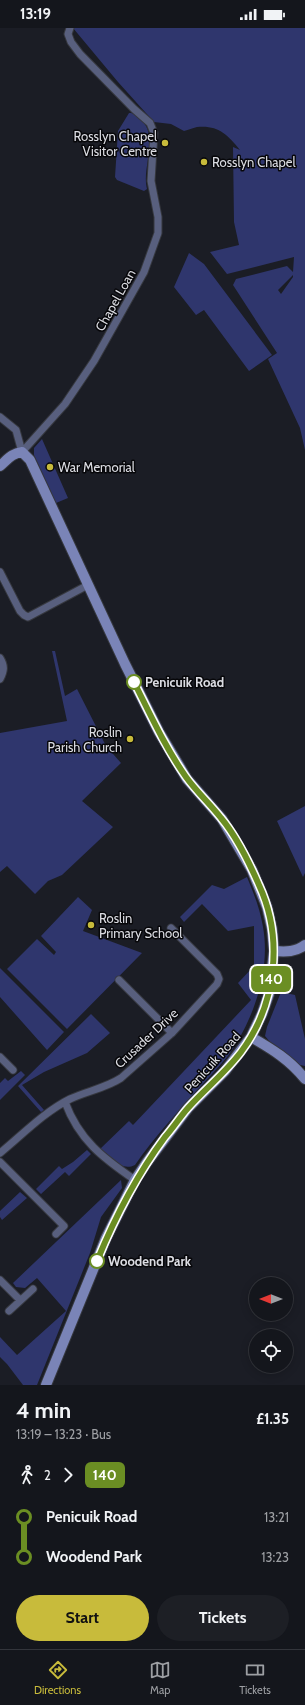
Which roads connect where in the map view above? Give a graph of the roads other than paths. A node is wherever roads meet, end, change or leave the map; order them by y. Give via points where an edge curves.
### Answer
1 (70, 28) edge
2 (0, 416) edge
3 (22, 452) junction
4 (0, 466) edge
5 (0, 572) edge
6 (88, 585) junction
7 (0, 658) edge
8 (0, 679) edge
9 (171, 928) dead end
10 (305, 945) edge
11 (274, 952) junction
12 (119, 980) dead end
13 (172, 1033) junction
14 (251, 1037) junction
15 (0, 1057) edge
16 (9, 1069) dead end
17 (305, 1079) edge
18 (65, 1102) junction
19 (0, 1154) edge
20 (0, 1162) edge
21 (135, 1180) junction
22 (56, 1234) dead end
23 (0, 1280) edge
24 (33, 1289) dead end
25 (20, 1300) junction
26 (8, 1310) dead end
27 (46, 1385) edge

1 - 3 street, Chapel Loan via 68,34 71,42 80,54 150,123 154,133 151,181 158,217 158,233 144,272 94,361 72,396
2 - 3 street via 16,430
3 - 4 main road via 13,454
3 - 6 main road, Penicuik Road via 30,460
5 - 6 street via 20,611 28,617
6 - 11 main road, Penicuik Road via 159,732 187,779 222,820 252,870 267,907
7 - 8 street via 4,670
9 - 13 street, Crusader Drive via 219,979
10 - 11 main road via 300,949
11 - 14 main road, Penicuik Road via 269,994
12 - 13 street
13 - 18 street, Crusader Drive via 115,1083
14 - 17 main road via 278,1052 297,1068
14 - 21 main road, Penicuik Road via 225,1071 188,1108
15 - 16 street
18 - 19 street, Crusader Drive
18 - 21 street via 78,1129 93,1149
20 - 22 street via 64,1226
21 - 27 main road, Penicuik Road via 106,1238
23 - 25 street
24 - 25 street
25 - 26 street

